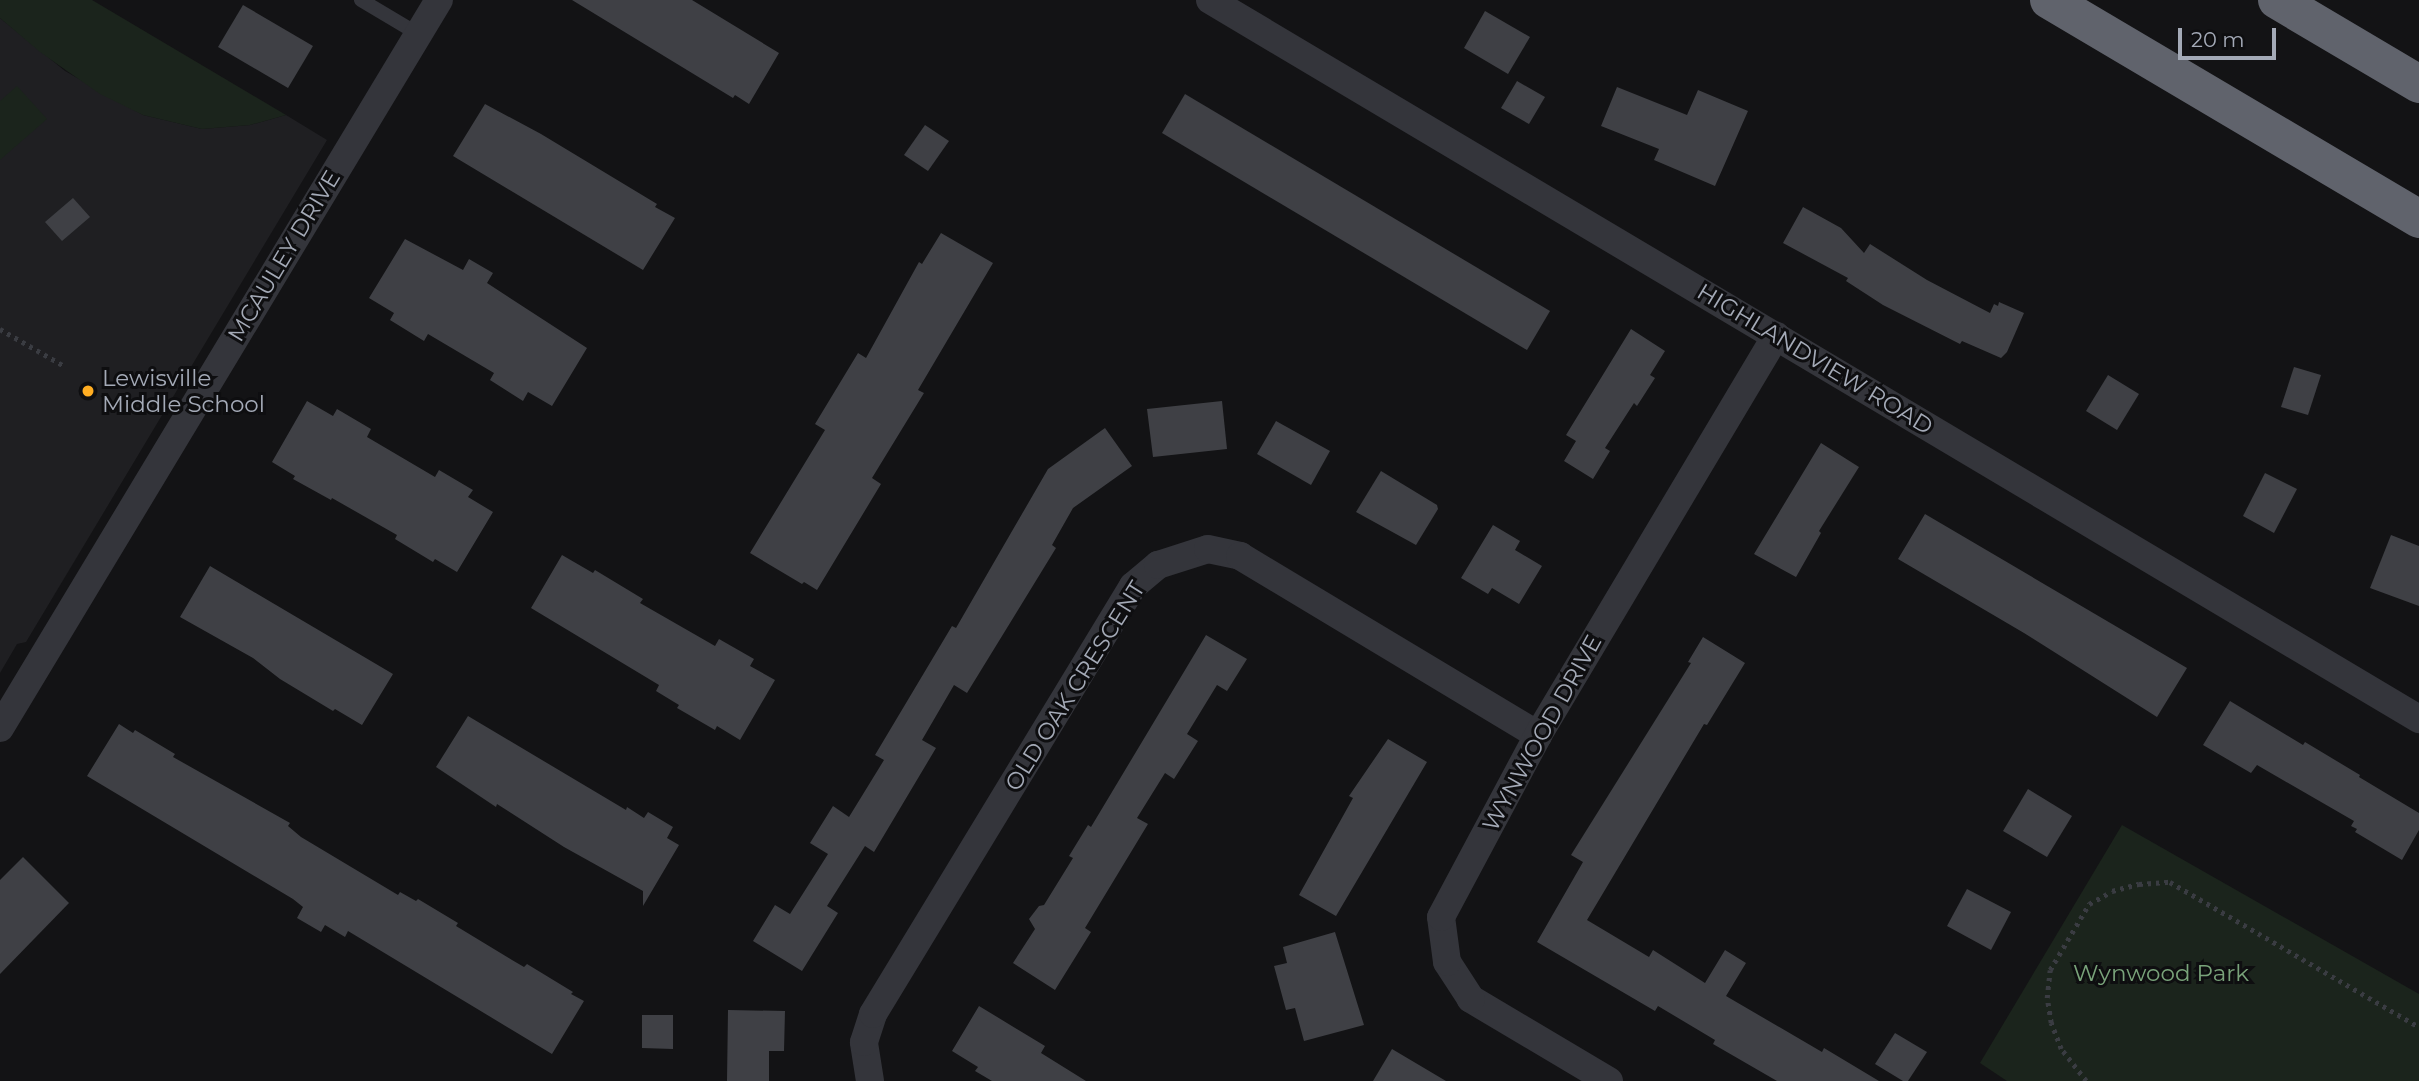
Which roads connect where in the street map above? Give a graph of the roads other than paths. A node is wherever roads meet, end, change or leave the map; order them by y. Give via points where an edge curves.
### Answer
1 (361, 0) edge
2 (439, 0) edge
3 (1210, 0) edge
4 (2049, 0) edge
5 (2277, 0) edge
6 (418, 34) junction
7 (2419, 85) edge
8 (2419, 219) edge
9 (1776, 336) junction
10 (2419, 719) edge
11 (0, 728) edge
12 (1538, 735) junction
13 (870, 1081) edge
14 (1609, 1081) edge

1 - 6 lane
2 - 6 street, MCAULEY DRIVE
3 - 9 street, HIGHLANDVIEW ROAD
4 - 8 highway
5 - 7 highway
6 - 11 street, MCAULEY DRIVE
9 - 10 street, HIGHLANDVIEW ROAD
9 - 12 street, WYNWOOD DRIVE
12 - 13 street, OLD OAK CRESCENT via 1240,556 1208,550 1158,565 1133,586 873,1014 864,1042
12 - 14 street, WYNWOOD DRIVE via 1441,917 1447,962 1471,999

